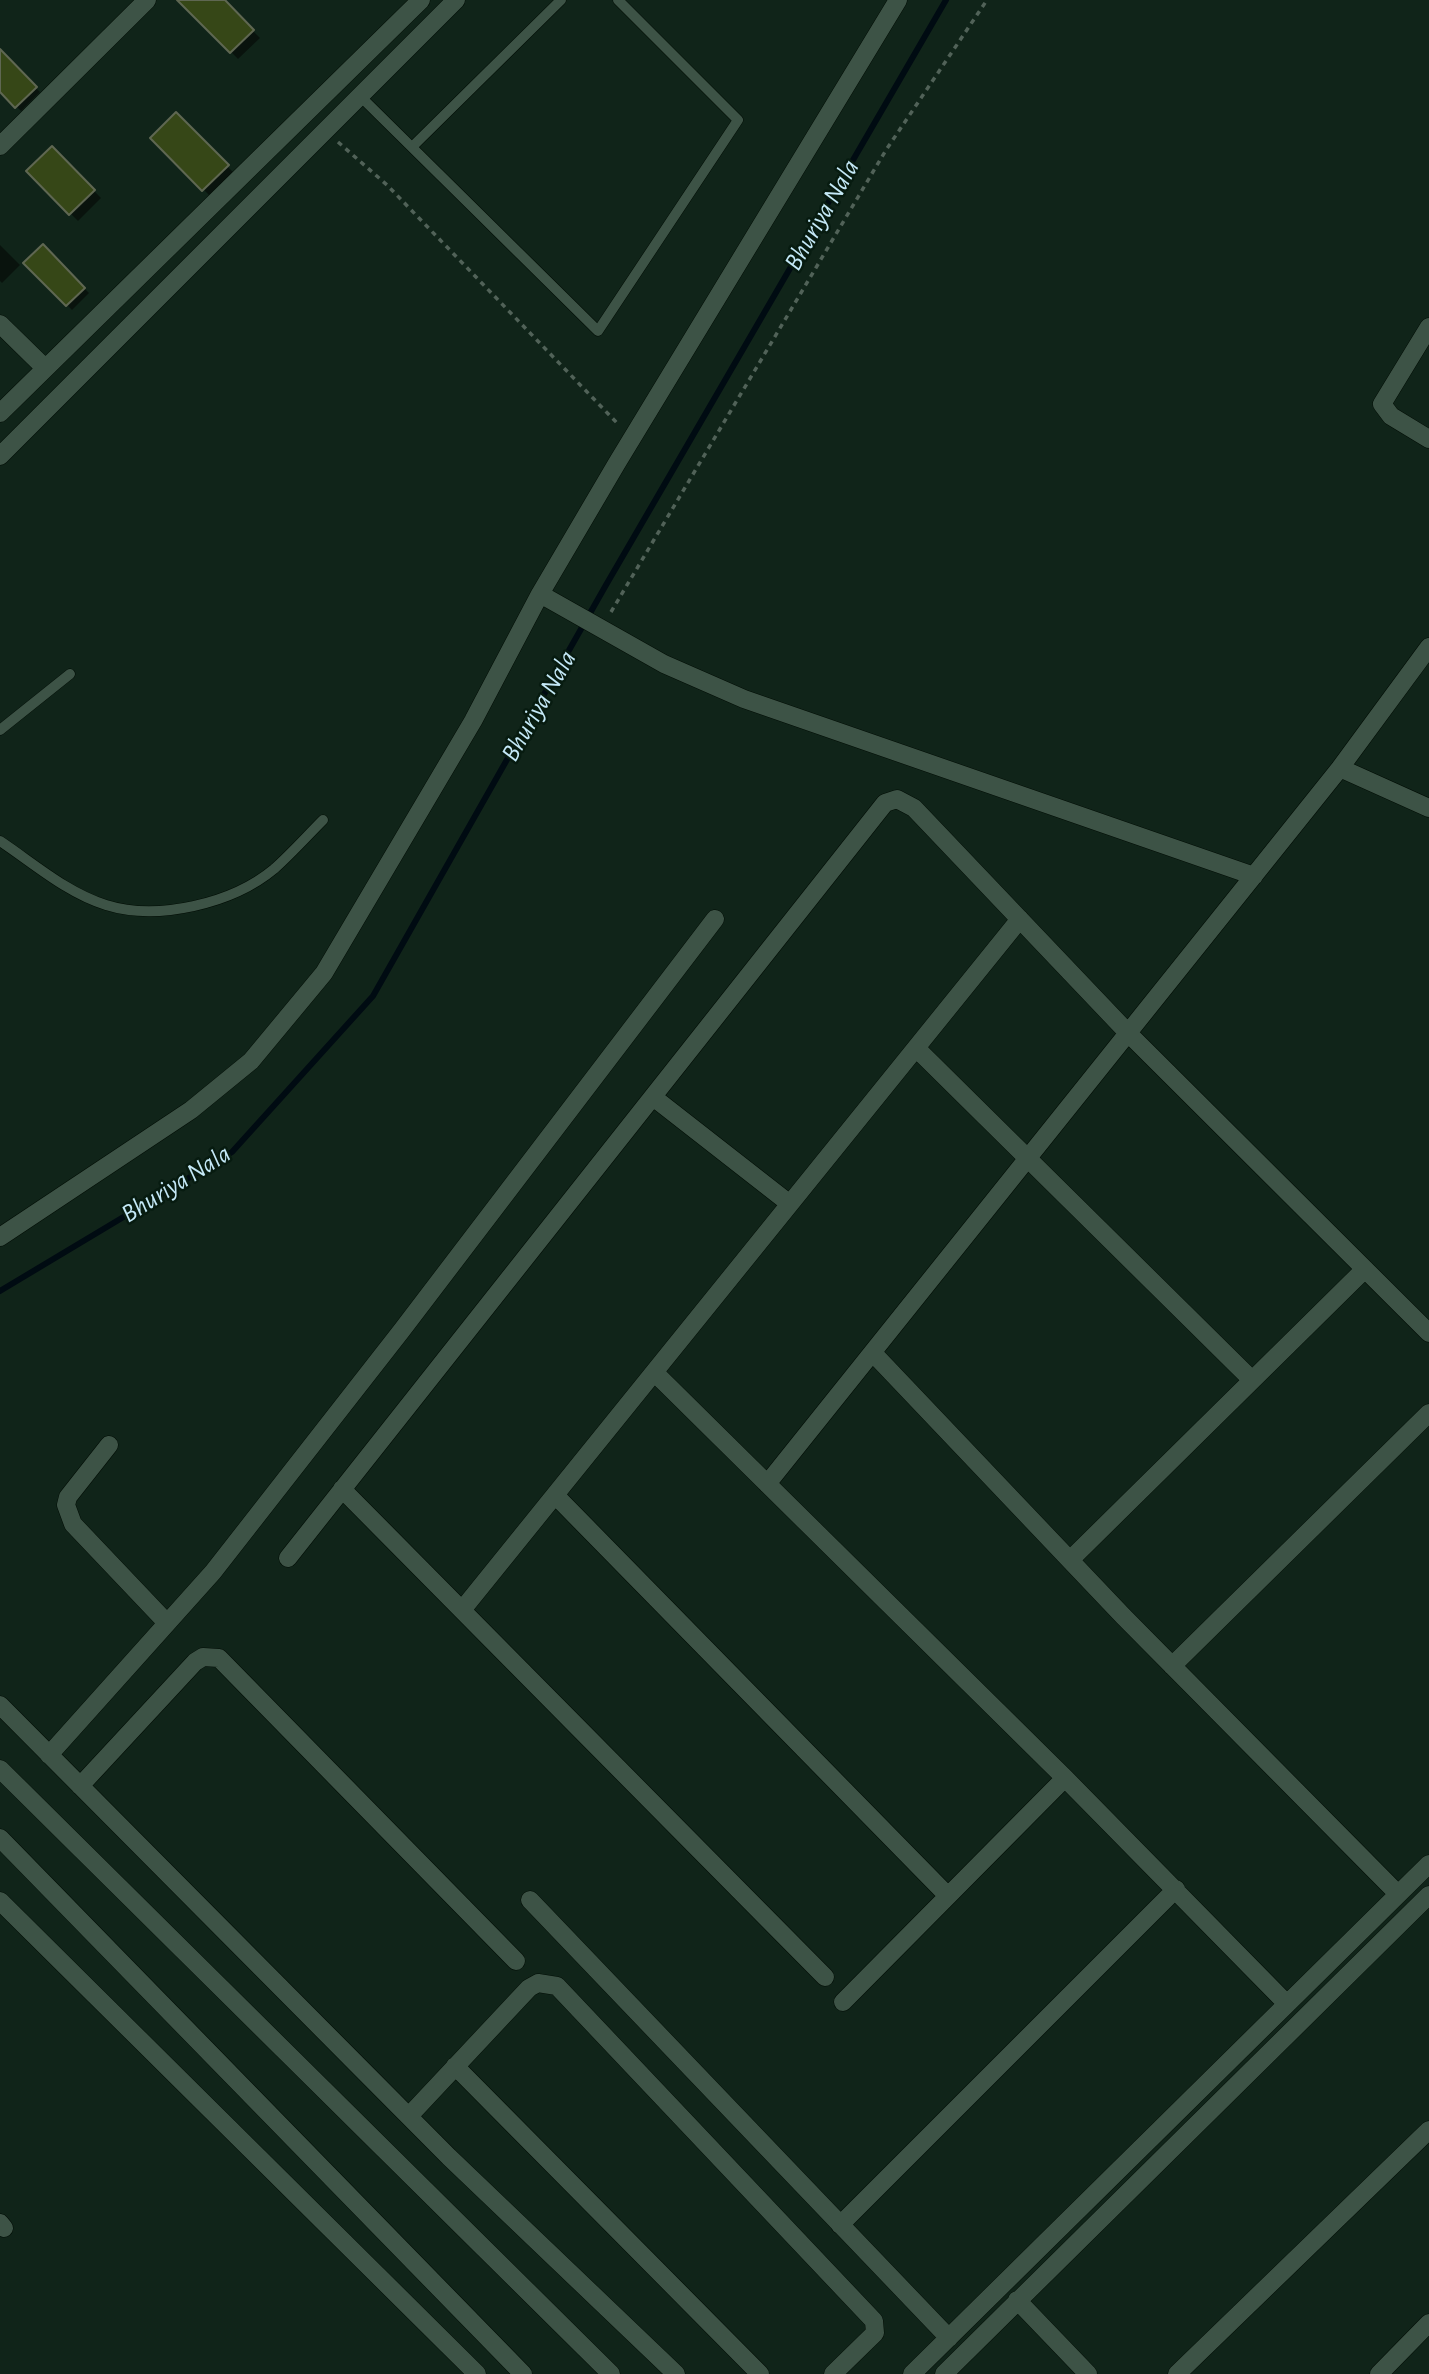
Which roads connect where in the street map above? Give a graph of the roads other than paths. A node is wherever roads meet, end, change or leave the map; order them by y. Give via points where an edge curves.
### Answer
1 (147, 0) edge
2 (421, 0) edge
3 (456, 0) edge
4 (561, 0) edge
5 (618, 0) edge
6 (898, 0) edge
7 (360, 96) junction
8 (0, 146) edge
9 (412, 147) junction
10 (0, 324) edge
11 (1429, 327) edge
12 (45, 368) junction
13 (0, 413) edge
14 (1429, 439) edge
15 (0, 456) edge
16 (540, 594) junction
17 (1426, 654) edge
18 (70, 674) dead end
19 (0, 730) edge
20 (1340, 768) junction
21 (1429, 808) edge
22 (323, 820) dead end
23 (0, 841) edge
24 (1254, 876) junction
25 (715, 919) dead end
26 (1020, 919) junction
27 (1129, 1034) junction
28 (916, 1048) junction
29 (653, 1097) junction
30 (1029, 1158) junction
31 (790, 1204) junction
32 (0, 1237) edge
33 (1365, 1269) junction
34 (1429, 1333) edge
35 (873, 1353) junction
36 (654, 1372) junction
37 (1252, 1380) junction
38 (1429, 1413) edge
39 (109, 1445) dead end
40 (767, 1484) junction
41 (342, 1489) junction
42 (555, 1495) junction
43 (288, 1558) dead end
44 (1070, 1560) junction
45 (462, 1610) junction
46 (167, 1623) junction
47 (1172, 1666) junction
48 (0, 1705) edge
49 (50, 1755) junction
50 (0, 1769) edge
51 (1065, 1778) junction
52 (80, 1786) junction
53 (0, 1838) edge
54 (1429, 1864) edge
55 (1176, 1889) junction
56 (1398, 1894) junction
57 (1429, 1895) edge
58 (948, 1896) junction
59 (530, 1900) dead end
60 (0, 1901) edge
61 (516, 1961) dead end
62 (825, 1977) dead end
63 (843, 2002) dead end
64 (1287, 2004) junction
65 (455, 2066) junction
66 (409, 2116) junction
67 (1429, 2130) edge
68 (840, 2225) junction
69 (1017, 2300) junction
70 (1429, 2323) edge
71 (948, 2338) junction
72 (477, 2374) edge
73 (523, 2374) edge
74 (611, 2374) edge
75 (676, 2374) edge
76 (760, 2374) edge
77 (833, 2374) edge
78 (912, 2374) edge
79 (944, 2374) edge
80 (1088, 2374) edge
81 (1177, 2374) edge
82 (1379, 2374) edge

1 - 8 street
2 - 12 street
3 - 7 street
4 - 9 lane
5 - 9 lane via 738,120 598,331
6 - 16 street
7 - 9 lane
7 - 15 street
10 - 12 street
11 - 14 street via 1382,404 1391,416
12 - 13 street
16 - 24 street via 664,664 744,699
16 - 32 street via 473,722 361,914 293,1013 251,1061 191,1110
17 - 20 street
18 - 19 lane
20 - 21 street
20 - 24 street
22 - 23 lane via 273,870 246,887 209,901 156,911 131,911 90,899
24 - 27 street
25 - 46 street via 368,1374 213,1572
26 - 27 street
26 - 28 street
26 - 29 street via 914,808 897,799 885,803
27 - 30 street
27 - 33 street
28 - 30 street
28 - 31 street
29 - 31 street
29 - 41 street
30 - 35 street
30 - 37 street
31 - 36 street
33 - 34 street
33 - 37 street
35 - 40 street
35 - 44 street
36 - 40 street
36 - 42 street
37 - 44 street
38 - 47 street
39 - 46 street via 68,1497 68,1515
40 - 51 street
41 - 43 street
41 - 45 street
42 - 45 street
42 - 58 street
44 - 47 street
45 - 62 street
46 - 49 street
47 - 56 street
48 - 49 street
49 - 52 street
50 - 74 street
51 - 55 street
51 - 58 street
52 - 61 street via 195,1662 203,1657 219,1658
52 - 66 street
53 - 73 street
54 - 56 street
55 - 64 street
55 - 68 street
56 - 64 street
57 - 69 street
58 - 63 street
59 - 68 street
60 - 72 street
64 - 71 street
65 - 66 street
65 - 76 street
65 - 77 street via 529,1989 538,1983 557,1986 874,2321 874,2333
66 - 75 street
67 - 81 street
68 - 71 street
69 - 79 street
69 - 80 street
70 - 82 street
71 - 78 street

